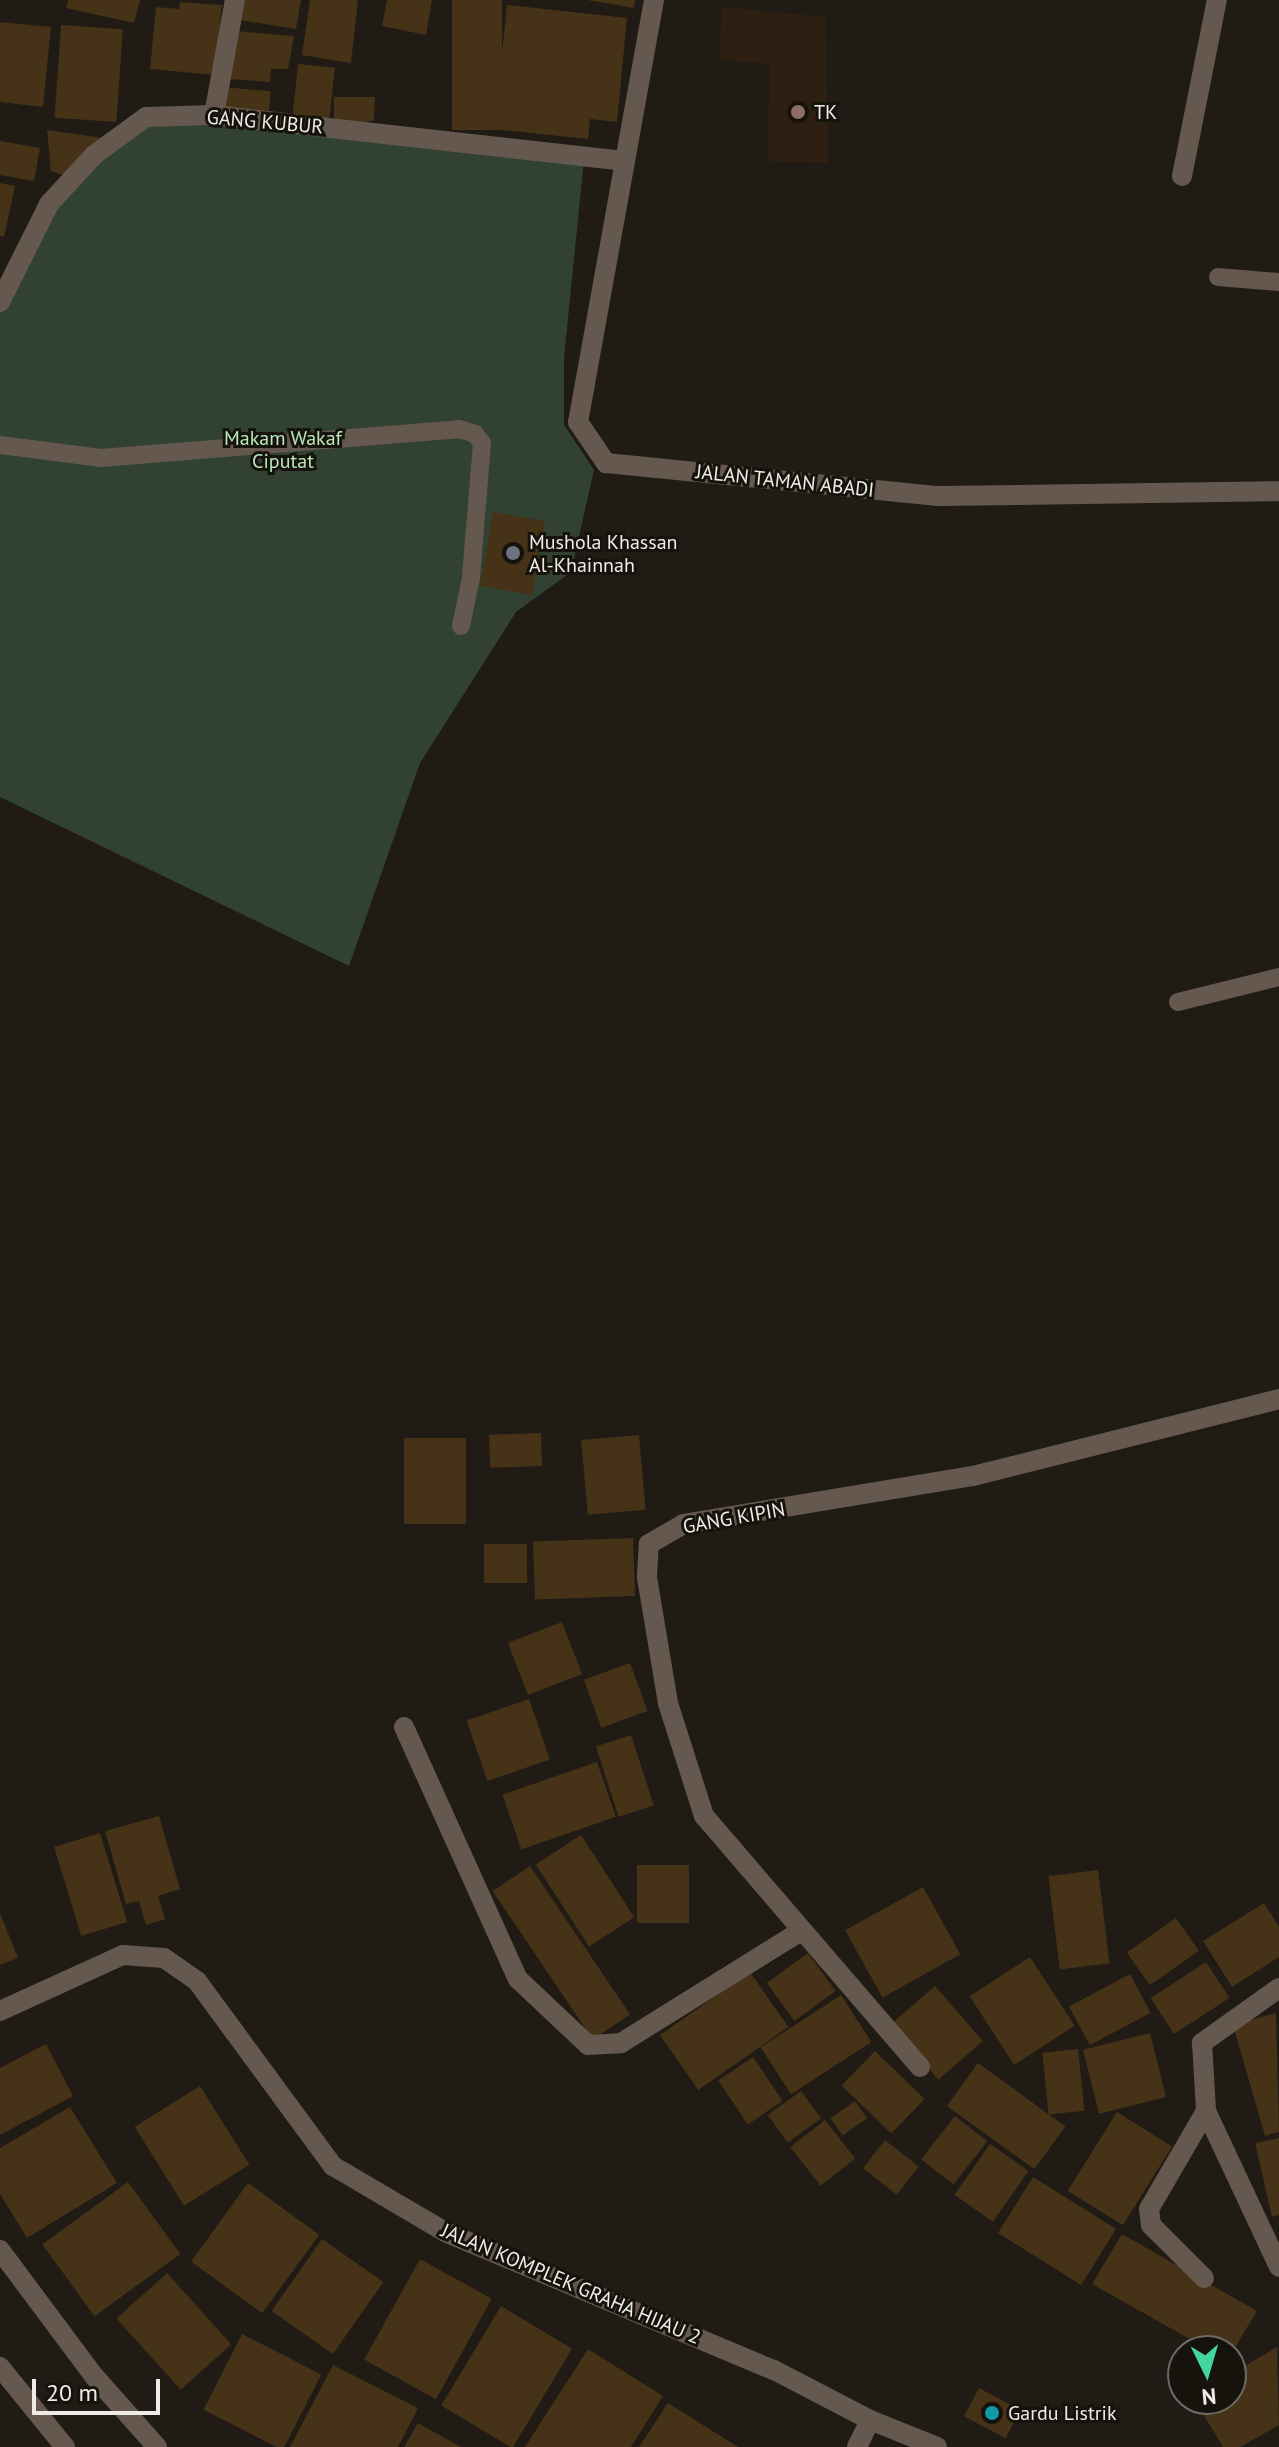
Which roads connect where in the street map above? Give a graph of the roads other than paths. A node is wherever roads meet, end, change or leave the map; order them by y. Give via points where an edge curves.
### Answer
1 (235, 0) edge
2 (654, 0) edge
3 (1217, 0) edge
4 (214, 115) junction
5 (623, 161) junction
6 (1182, 176) dead end
7 (1218, 277) dead end
8 (1279, 282) edge
9 (0, 302) edge
10 (0, 445) edge
11 (1279, 491) edge
12 (461, 626) dead end
13 (1279, 977) edge
14 (1178, 1002) dead end
15 (1279, 1399) edge
16 (404, 1727) dead end
17 (801, 1931) junction
18 (1279, 1988) edge
19 (0, 2011) edge
20 (920, 2067) dead end
21 (1206, 2111) junction
22 (0, 2250) edge
23 (1279, 2267) edge
24 (1204, 2278) dead end
25 (0, 2367) edge
26 (870, 2420) junction
27 (65, 2447) edge
28 (157, 2447) edge
29 (857, 2447) edge
30 (937, 2447) edge

1 - 4 street
2 - 5 street, JALAN TAMAN ABADI
3 - 6 street
4 - 5 street, GANG KUBUR
4 - 9 street, GANG KUBUR via 146,117 94,155 49,204
5 - 11 street, JALAN TAMAN ABADI via 578,422 606,463 938,496
7 - 8 lane
10 - 12 lane via 101,458 459,429 475,434 482,443 471,578
13 - 14 lane
15 - 17 street, GANG KIPIN via 973,1476 683,1524 649,1544 647,1577 668,1703 704,1816
16 - 17 street via 518,1979 588,2045 604,2047 631,2038
17 - 20 street, GANG KIPIN
18 - 21 street via 1202,2043
19 - 26 street, JALAN KOMPLEK GRAHA HIJAU 2 via 123,1955 164,1958 197,1981 333,2166 445,2232 774,2370
21 - 23 street
21 - 24 street via 1149,2209 1151,2225
22 - 28 street via 94,2376
25 - 27 street
26 - 29 street
26 - 30 street, JALAN KOMPLEK GRAHA HIJAU 2

